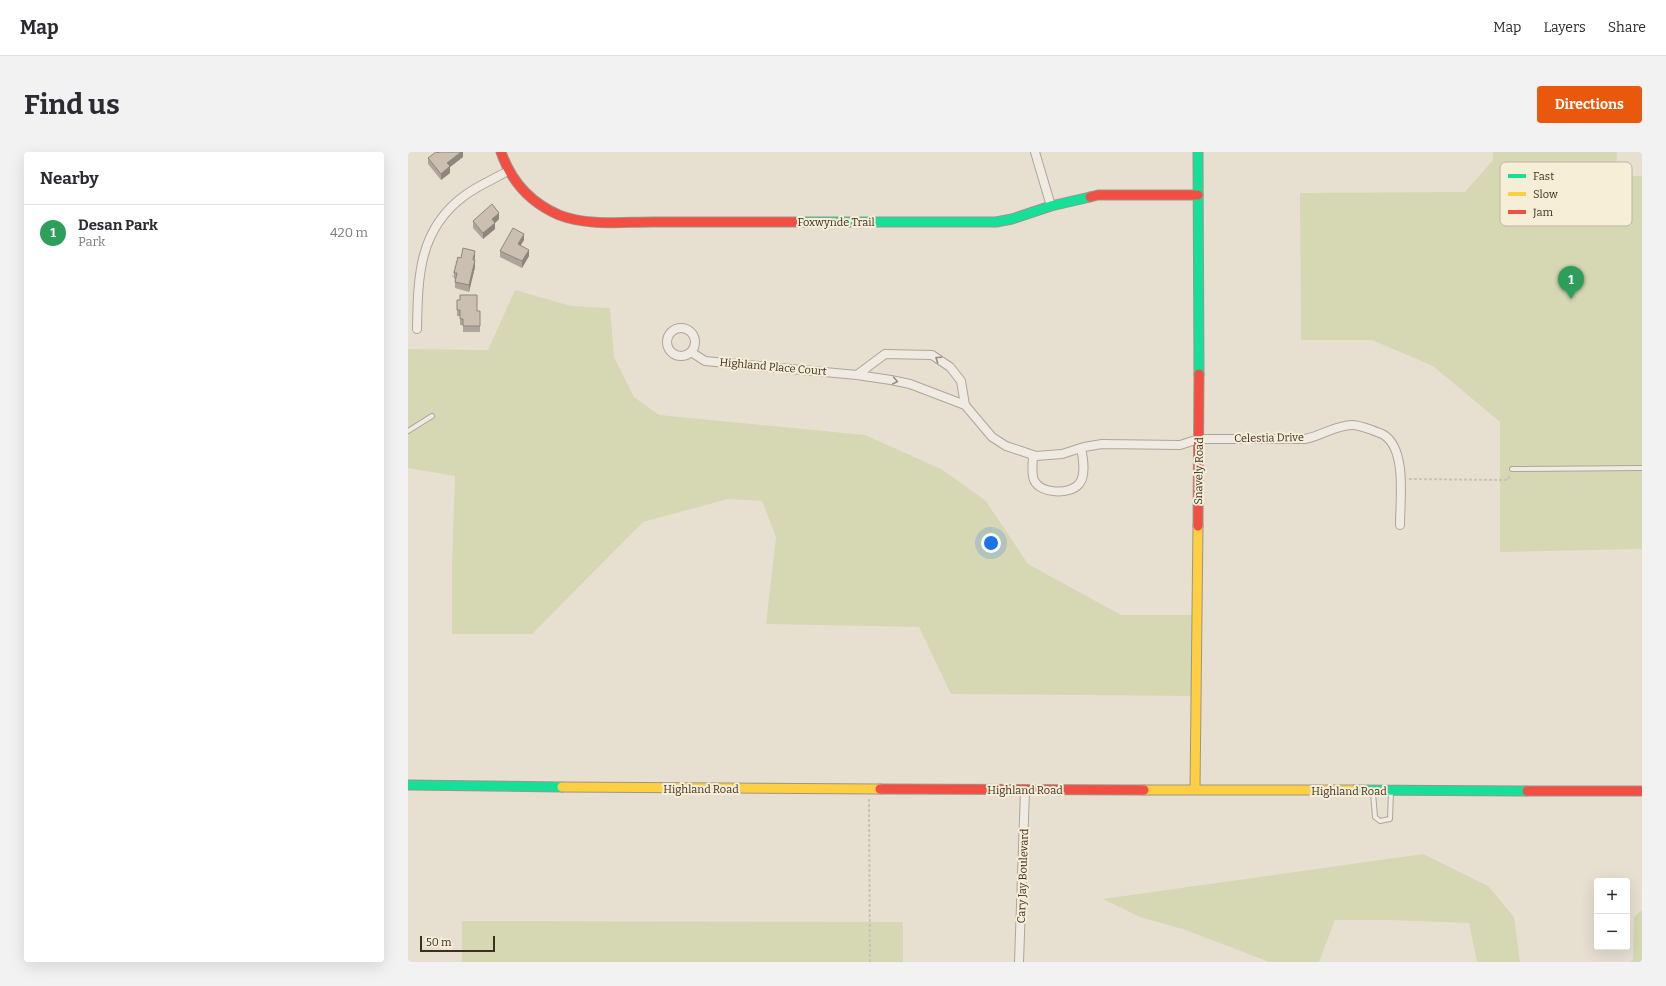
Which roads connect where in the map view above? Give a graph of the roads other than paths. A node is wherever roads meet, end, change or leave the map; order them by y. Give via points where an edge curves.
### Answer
1 (502, 152) edge
2 (1035, 152) edge
3 (1198, 152) edge
4 (508, 171) junction
5 (1198, 195) junction
6 (1051, 206) junction
7 (417, 329) dead end
8 (691, 352) dead end
9 (857, 375) junction
10 (965, 405) junction
11 (432, 416) dead end
12 (408, 431) edge
13 (1199, 439) junction
14 (1081, 448) junction
15 (1033, 455) junction
16 (1642, 468) edge
17 (1512, 469) road end
18 (1400, 525) dead end
19 (408, 786) edge
20 (1025, 790) junction
21 (1194, 790) junction
22 (1373, 791) junction
23 (1392, 791) junction
24 (1642, 791) edge
25 (1019, 962) edge

1 - 4 street, Foxwynde Trail
2 - 6 street
3 - 5 street, Snavely Road
4 - 6 street, Foxwynde Trail via 521,189 545,207 561,216 577,220 996,222
4 - 7 street via 463,197 448,211 433,232 419,271
5 - 6 street, Foxwynde Trail via 1098,195
5 - 13 street, Snavely Road
8 - 9 street, Highland Place Court via 705,361
9 -> 10 street, Highland Place Court via 910,384
10 -> 9 street, Highland Place Court via 961,381 950,367 932,355 885,354
10 - 15 street, Highland Place Court via 992,438 1006,446
11 - 12 lane
13 - 14 street, Highland Place Court via 1180,445 1102,444
13 - 18 street, Celestia Drive via 1305,439 1352,425 1384,435 1394,445 1400,463
13 - 21 street, Snavely Road
14 - 15 street, Highland Place Court via 1062,454
14 - 15 street via 1083,458 1080,484 1068,490 1046,490 1035,482
16 - 17 lane
19 - 20 street, Highland Road
20 - 21 street, Highland Road
20 - 25 street, Cary Jay Boulevard
21 - 22 street, Highland Road
22 - 23 street, Highland Road
22 - 23 lane via 1374,817 1380,821 1390,819
23 - 24 street, Highland Road

